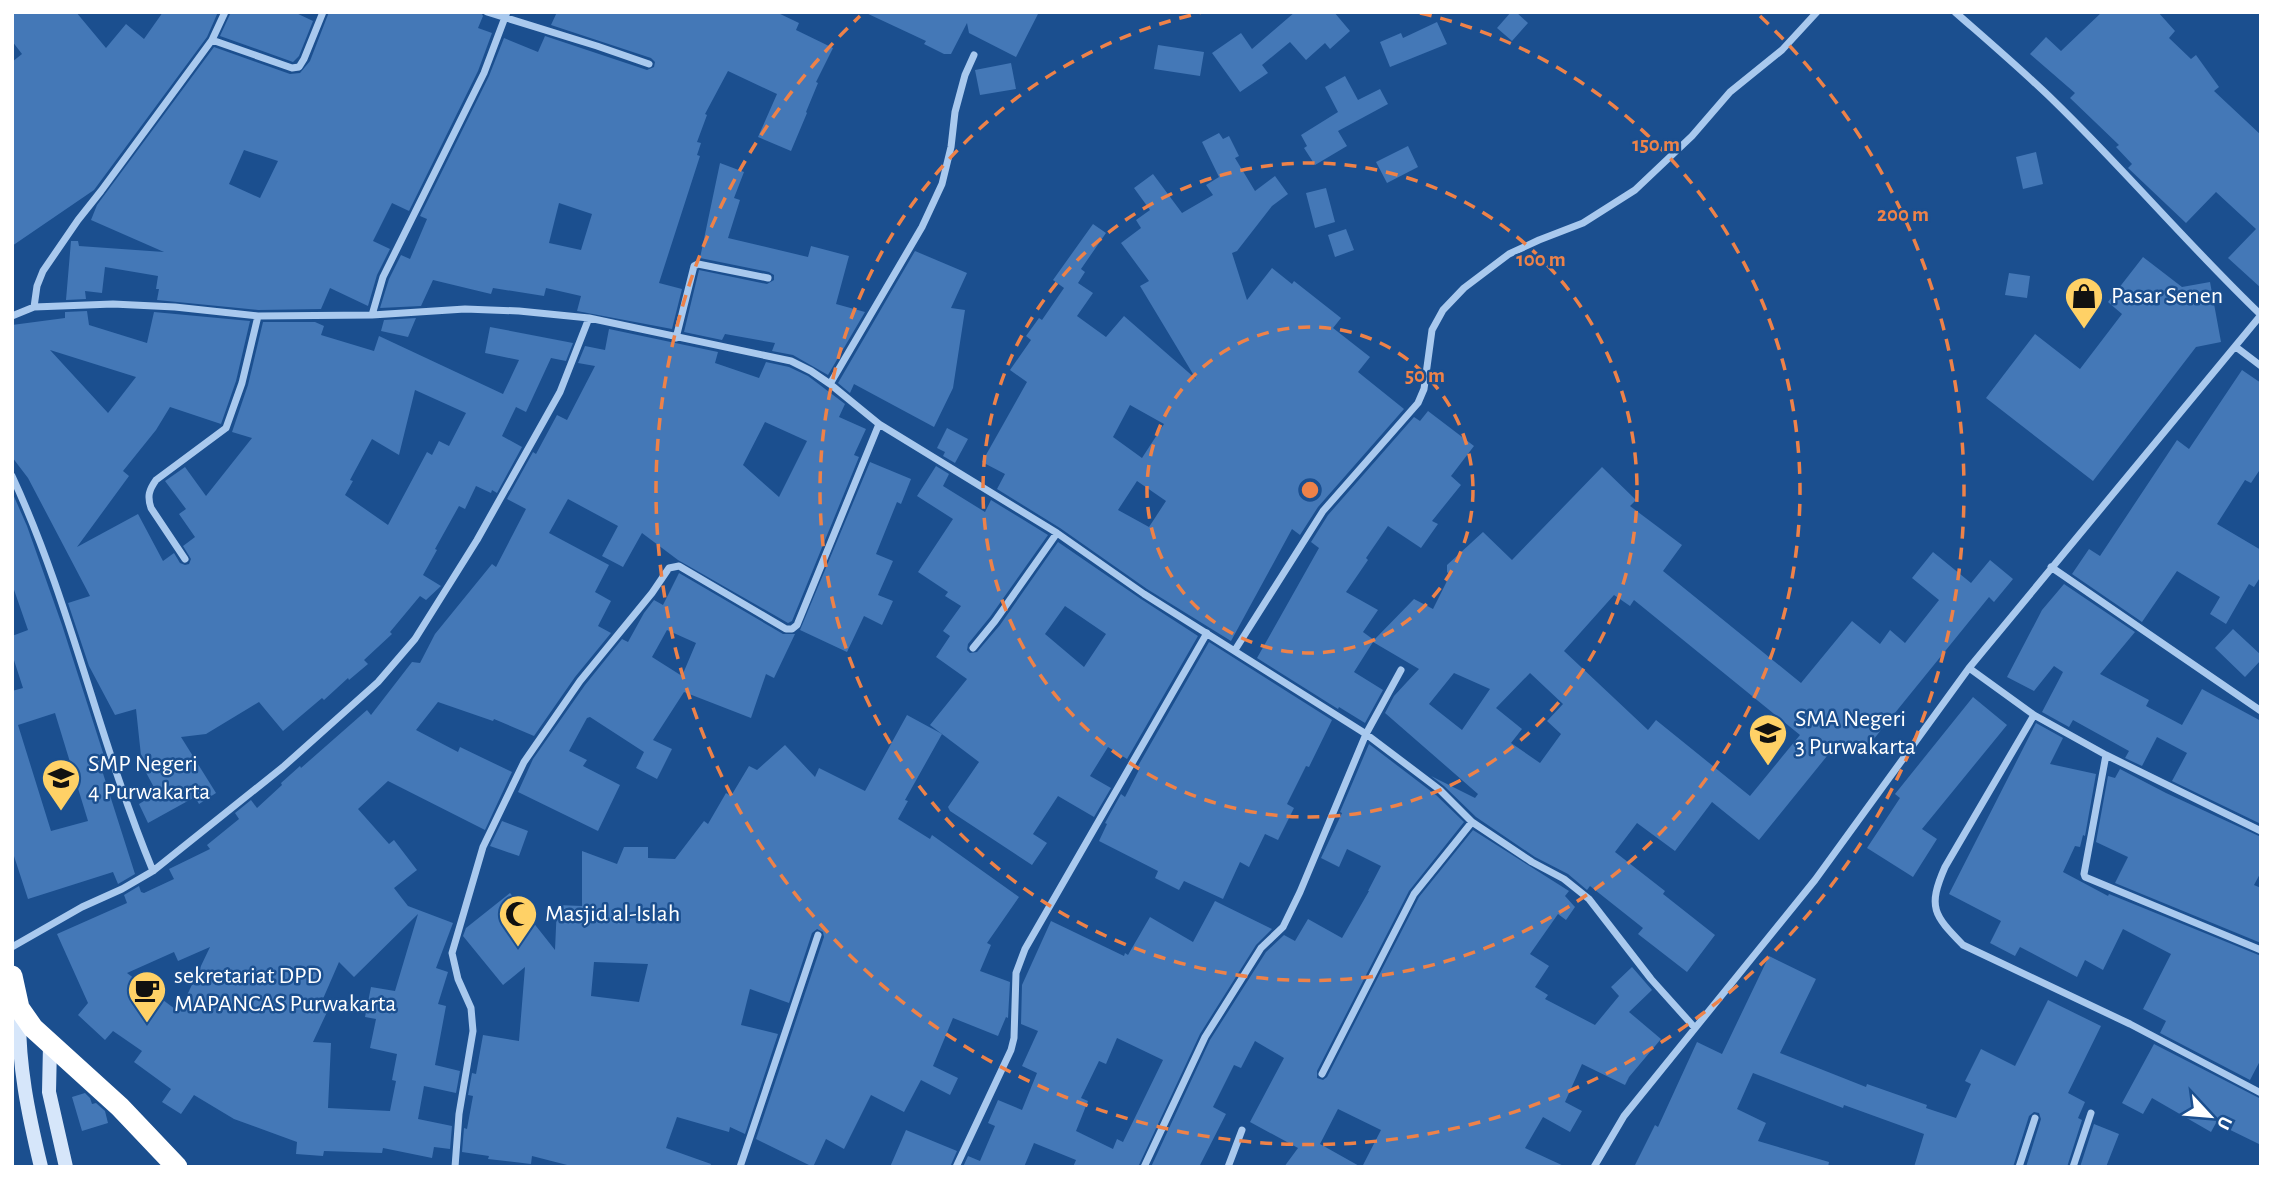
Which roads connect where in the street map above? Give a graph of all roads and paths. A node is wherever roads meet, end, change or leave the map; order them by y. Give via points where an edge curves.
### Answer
1 (225, 12) edge
2 (323, 12) edge
3 (487, 12) edge
4 (1817, 12) edge
5 (1955, 12) edge
6 (506, 15) edge
7 (212, 40) junction
8 (974, 55) dead end
9 (649, 64) dead end
10 (768, 278) dead end
11 (34, 307) junction
12 (372, 315) junction
13 (2261, 315) edge
14 (12, 316) edge
15 (258, 316) junction
16 (589, 318) junction
17 (676, 338) junction
18 (2236, 347) junction
19 (2261, 366) edge
20 (830, 384) junction
21 (879, 424) junction
22 (12, 476) edge
23 (1057, 533) junction
24 (185, 559) dead end
25 (2052, 567) junction
26 (1207, 633) junction
27 (973, 648) dead end
28 (1235, 650) junction
29 (1969, 668) junction
30 (1401, 670) dead end
31 (2261, 711) edge
32 (2034, 715) junction
33 (1366, 734) junction
34 (2106, 755) junction
35 (1472, 822) junction
36 (2261, 831) edge
37 (153, 871) junction
38 (818, 935) dead end
39 (12, 947) edge
40 (2261, 950) edge
41 (12, 976) edge
42 (19, 1008) junction
43 (1695, 1028) junction
44 (50, 1045) junction
45 (1322, 1074) dead end
46 (2261, 1093) edge
47 (2091, 1113) dead end
48 (2035, 1118) dead end
49 (1242, 1130) dead end
50 (41, 1167) edge
51 (66, 1167) edge
52 (177, 1167) edge
53 (455, 1167) edge
54 (740, 1167) edge
55 (956, 1167) edge
56 (1144, 1167) edge
57 (1228, 1167) edge
58 (1594, 1167) edge
59 (2019, 1167) edge
60 (2073, 1167) edge

1 - 7 street
2 - 7 street via 299,67
3 - 6 street
4 - 28 street via 1782,50 1730,92 1635,190 1583,223 1509,254 1443,310 1432,330 1418,403 1323,511
5 - 13 street via 2053,100
6 - 9 street
6 - 12 street via 484,73 383,277
7 - 11 street via 43,271
8 - 20 street via 955,112 942,184 922,227
10 - 17 street via 694,266
11 - 14 street
11 - 15 street via 113,304
12 - 15 street
12 - 16 street via 465,309
13 - 18 street
15 - 24 street via 226,428 149,489 150,508
16 - 17 street
16 - 37 street via 560,392 415,639 379,682
17 - 20 street via 790,361
18 - 19 street
18 - 25 street
20 - 21 street
21 - 23 street
21 - 53 street via 797,625 786,629 679,566 669,568 580,681 524,762 483,846 452,953 457,979 471,1008 472,1031
22 - 37 street
23 - 26 street
23 - 27 street
25 - 29 street
25 - 31 street
26 - 28 street
26 - 55 street via 1025,949 1016,973 1011,1050
28 - 33 street
29 - 32 street
29 - 43 street via 1815,880
30 - 33 street
32 - 34 street
32 - 46 street via 1945,867 1934,908 1963,945 2130,1024
33 - 35 street via 1440,790
33 - 56 street via 1283,927 1261,948 1205,1037
34 - 36 street
34 - 40 street via 2085,877
35 - 43 street via 1564,878 1589,899
35 - 45 street via 1414,894
37 - 39 street
38 - 54 street
41 - 42 highway
42 - 44 highway
42 - 50 main road via 24,1095
43 - 58 street via 1624,1116
44 - 51 main road via 49,1092
44 - 52 highway via 120,1107
47 - 60 street
48 - 59 street
49 - 57 street

